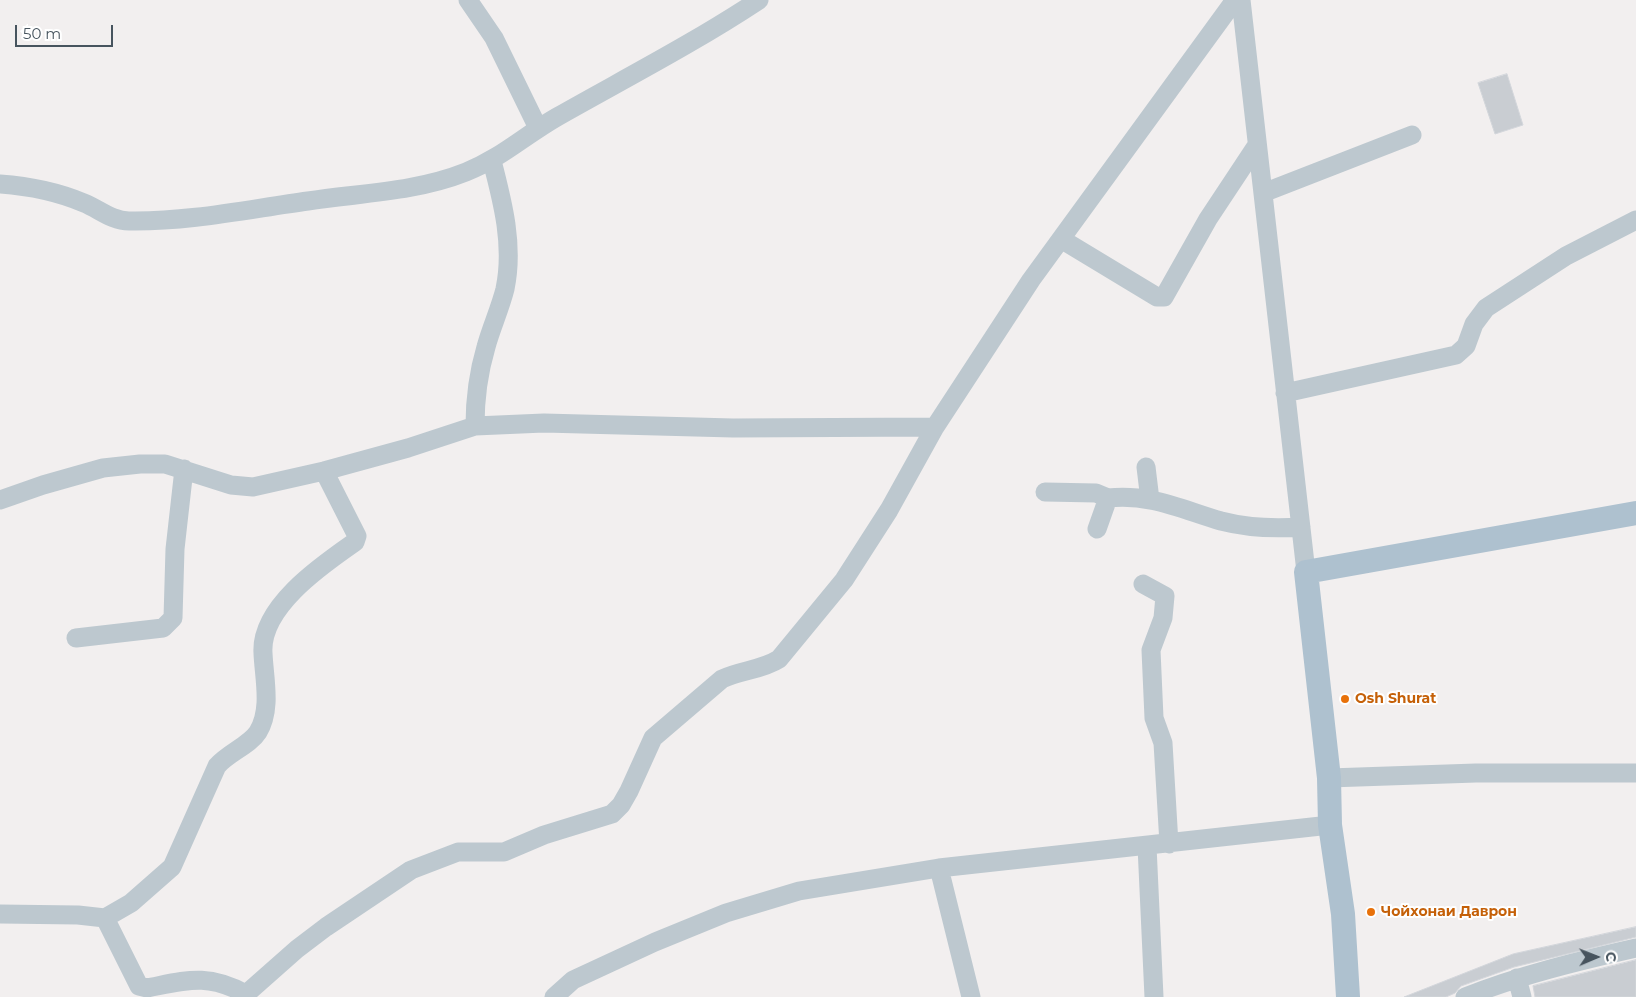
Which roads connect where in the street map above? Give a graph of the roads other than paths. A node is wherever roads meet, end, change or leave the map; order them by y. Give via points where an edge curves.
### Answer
1 (468, 0) edge
2 (759, 0) edge
3 (1235, 0) edge
4 (1241, 0) edge
5 (538, 128) junction
6 (1412, 135) dead end
7 (1257, 145) junction
8 (492, 161) junction
9 (0, 184) edge
10 (1263, 193) junction
11 (1636, 220) edge
12 (1060, 239) junction
13 (1285, 393) junction
14 (475, 426) junction
15 (935, 427) junction
16 (1146, 467) dead end
17 (184, 469) junction
18 (324, 471) junction
19 (1045, 492) dead end
20 (1108, 498) junction
21 (0, 500) edge
22 (1150, 500) junction
23 (1636, 513) edge
24 (1301, 527) junction
25 (1097, 529) dead end
26 (1306, 572) junction
27 (1143, 584) dead end
28 (76, 638) dead end
29 (1636, 773) edge
30 (1329, 778) junction
31 (1330, 825) junction
32 (1169, 844) junction
33 (1147, 846) junction
34 (939, 868) junction
35 (0, 914) edge
36 (105, 918) junction
37 (1636, 948) edge
38 (1517, 978) junction
39 (574, 989) edge
40 (247, 996) edge
41 (554, 997) edge
42 (971, 997) edge
43 (1154, 997) edge
44 (1348, 997) edge
45 (1466, 997) edge
46 (1522, 997) edge

1 - 5 street via 494,38
2 - 5 street via 720,26
3 - 12 street
4 - 7 street
5 - 8 street
6 - 10 street
7 - 10 street
7 - 12 street via 1208,219 1164,297 1157,297
8 - 9 street via 463,173 399,189 184,219 115,219 82,202 56,194
8 - 14 street via 507,232 508,261 505,289 480,369
10 - 13 street
11 - 13 street via 1566,256 1486,308 1474,324 1466,346 1456,355
12 - 15 street
13 - 24 street
14 - 15 street via 544,423 733,428
14 - 18 street
15 - 40 street via 889,510 844,580 798,638 770,665 722,679 653,738 629,791 612,814 544,835 504,852 458,852 411,870 296,949
16 - 22 street
17 - 18 street via 231,486 253,487
17 - 21 street via 165,464 103,468 43,484
17 - 28 street via 175,549 173,618 163,628
18 - 36 street via 357,536 355,542 304,580 267,628 263,638 267,692 258,732 217,766 172,867 132,903
19 - 20 street via 1096,493
20 - 22 street via 1125,496
20 - 25 street
22 - 24 street via 1168,502 1244,526 1270,530
23 - 26 main road
24 - 26 street
26 - 30 main road
27 - 32 street via 1165,596 1163,618 1151,650 1154,718 1163,743
29 - 30 street via 1476,773
30 - 31 main road
31 - 32 street
31 - 44 main road via 1343,914
32 - 33 street
33 - 34 street
33 - 43 street
34 - 39 street via 799,891 726,913 655,942
34 - 42 street
35 - 36 street
36 - 40 street via 139,986 147,988 203,979 226,983
37 - 38 street
38 - 45 street
38 - 46 street
39 - 41 street

